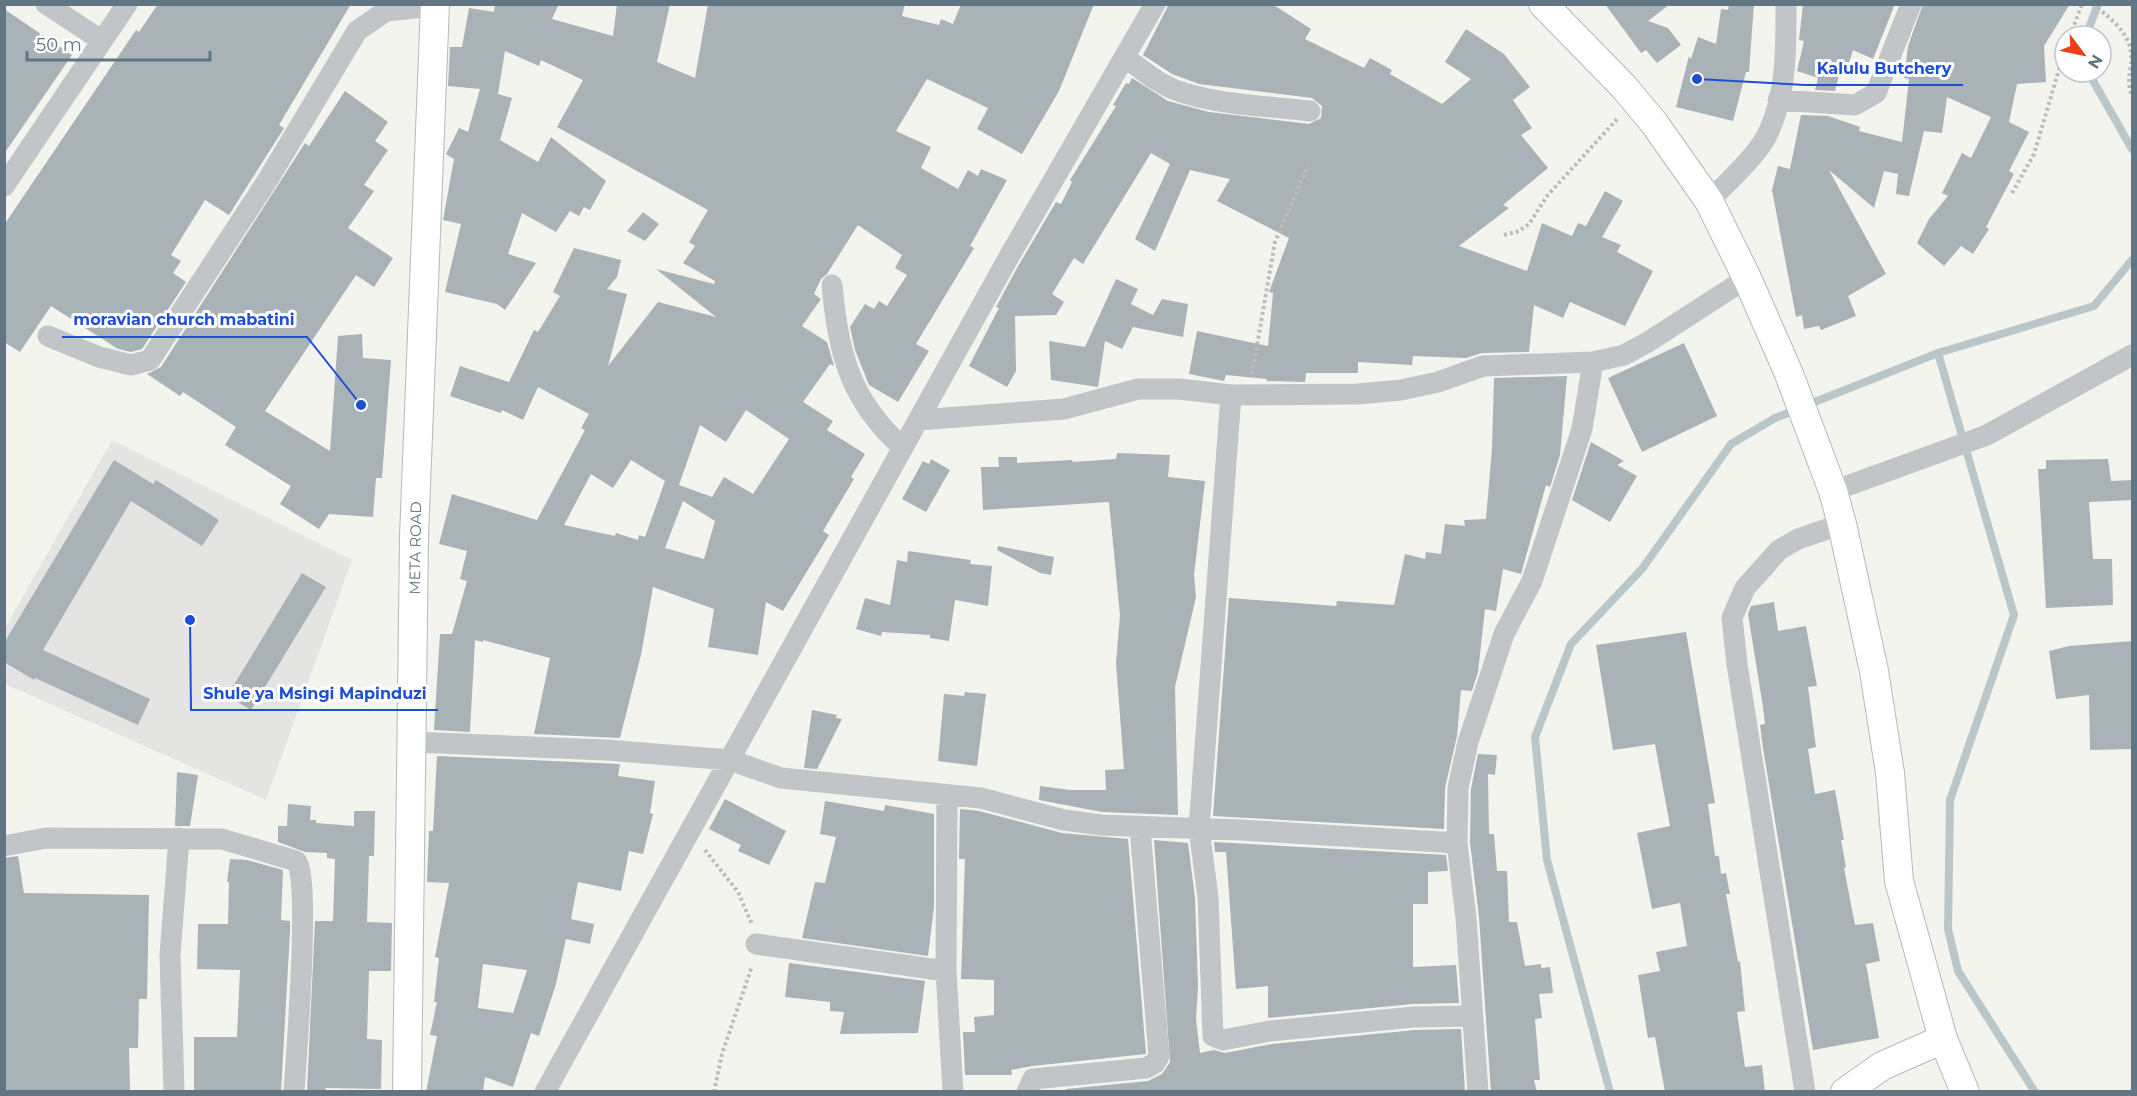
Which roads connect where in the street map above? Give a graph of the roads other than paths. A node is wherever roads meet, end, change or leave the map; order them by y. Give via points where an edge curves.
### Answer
1 (46, 4) edge
2 (127, 4) edge
3 (1155, 4) edge
4 (1543, 4) edge
5 (1786, 4) edge
6 (1911, 4) edge
7 (435, 5) edge
8 (101, 40) junction
9 (1125, 57) junction
10 (1778, 100) junction
11 (1310, 111) dead end
12 (4, 186) edge
13 (1709, 201) junction
14 (1747, 278) junction
15 (832, 285) dead end
16 (48, 336) dead end
17 (2133, 355) edge
18 (1593, 362) junction
19 (1240, 394) junction
20 (918, 420) junction
21 (902, 447) junction
22 (1833, 490) junction
23 (1842, 525) junction
24 (413, 742) junction
25 (730, 760) junction
26 (948, 795) junction
27 (1140, 828) junction
28 (1199, 828) junction
29 (179, 838) junction
30 (1457, 843) junction
31 (4, 846) edge
32 (756, 944) road end
33 (946, 970) junction
34 (1472, 1016) junction
35 (1943, 1039) junction
36 (174, 1092) edge
37 (294, 1092) edge
38 (407, 1092) edge
39 (545, 1092) edge
40 (953, 1092) edge
41 (1027, 1092) edge
42 (1478, 1092) edge
43 (1805, 1092) edge
44 (1845, 1092) edge
45 (1965, 1092) edge

1 - 8 street
2 - 8 street
3 - 9 street
4 - 13 main road via 1636,102
5 - 10 street via 1786,68
6 - 10 street via 1876,93 1855,105
7 - 16 street via 386,11 357,31 267,181 150,360 131,365 99,357
7 - 24 main road, META ROAD via 414,537
8 - 12 street
9 - 11 street via 1152,78 1180,92
9 - 20 street
10 - 13 street via 1769,133
13 - 14 main road
14 - 18 street via 1648,342 1624,355
14 - 22 main road
15 - 21 street via 843,360 862,403
17 - 22 street via 1987,435
18 - 19 street via 1483,366 1401,390
18 - 30 street via 1582,429 1532,581 1504,634 1468,742 1458,788
19 - 20 street via 1138,389 1064,409
19 - 28 street
20 - 21 street
21 - 25 street
22 - 23 main road
23 - 35 main road via 1876,683 1890,773 1899,881
23 - 43 street via 1798,539 1779,550 1745,588 1732,618
24 - 25 street
24 - 38 main road, META ROAD
25 - 26 street via 781,778
25 - 39 street
26 - 27 street via 996,800 1064,820
26 - 33 street
27 - 28 street
27 - 41 street via 1159,1056 1146,1068 1033,1079
28 - 30 street
28 - 34 street via 1208,897 1216,1040 1414,1017
29 - 31 street via 46,838
29 - 36 street via 170,956
29 - 37 street via 222,838 288,856 300,864 302,924
30 - 34 street
32 - 33 street
33 - 40 street
34 - 42 street
35 - 44 main road via 1882,1066
35 - 45 main road

